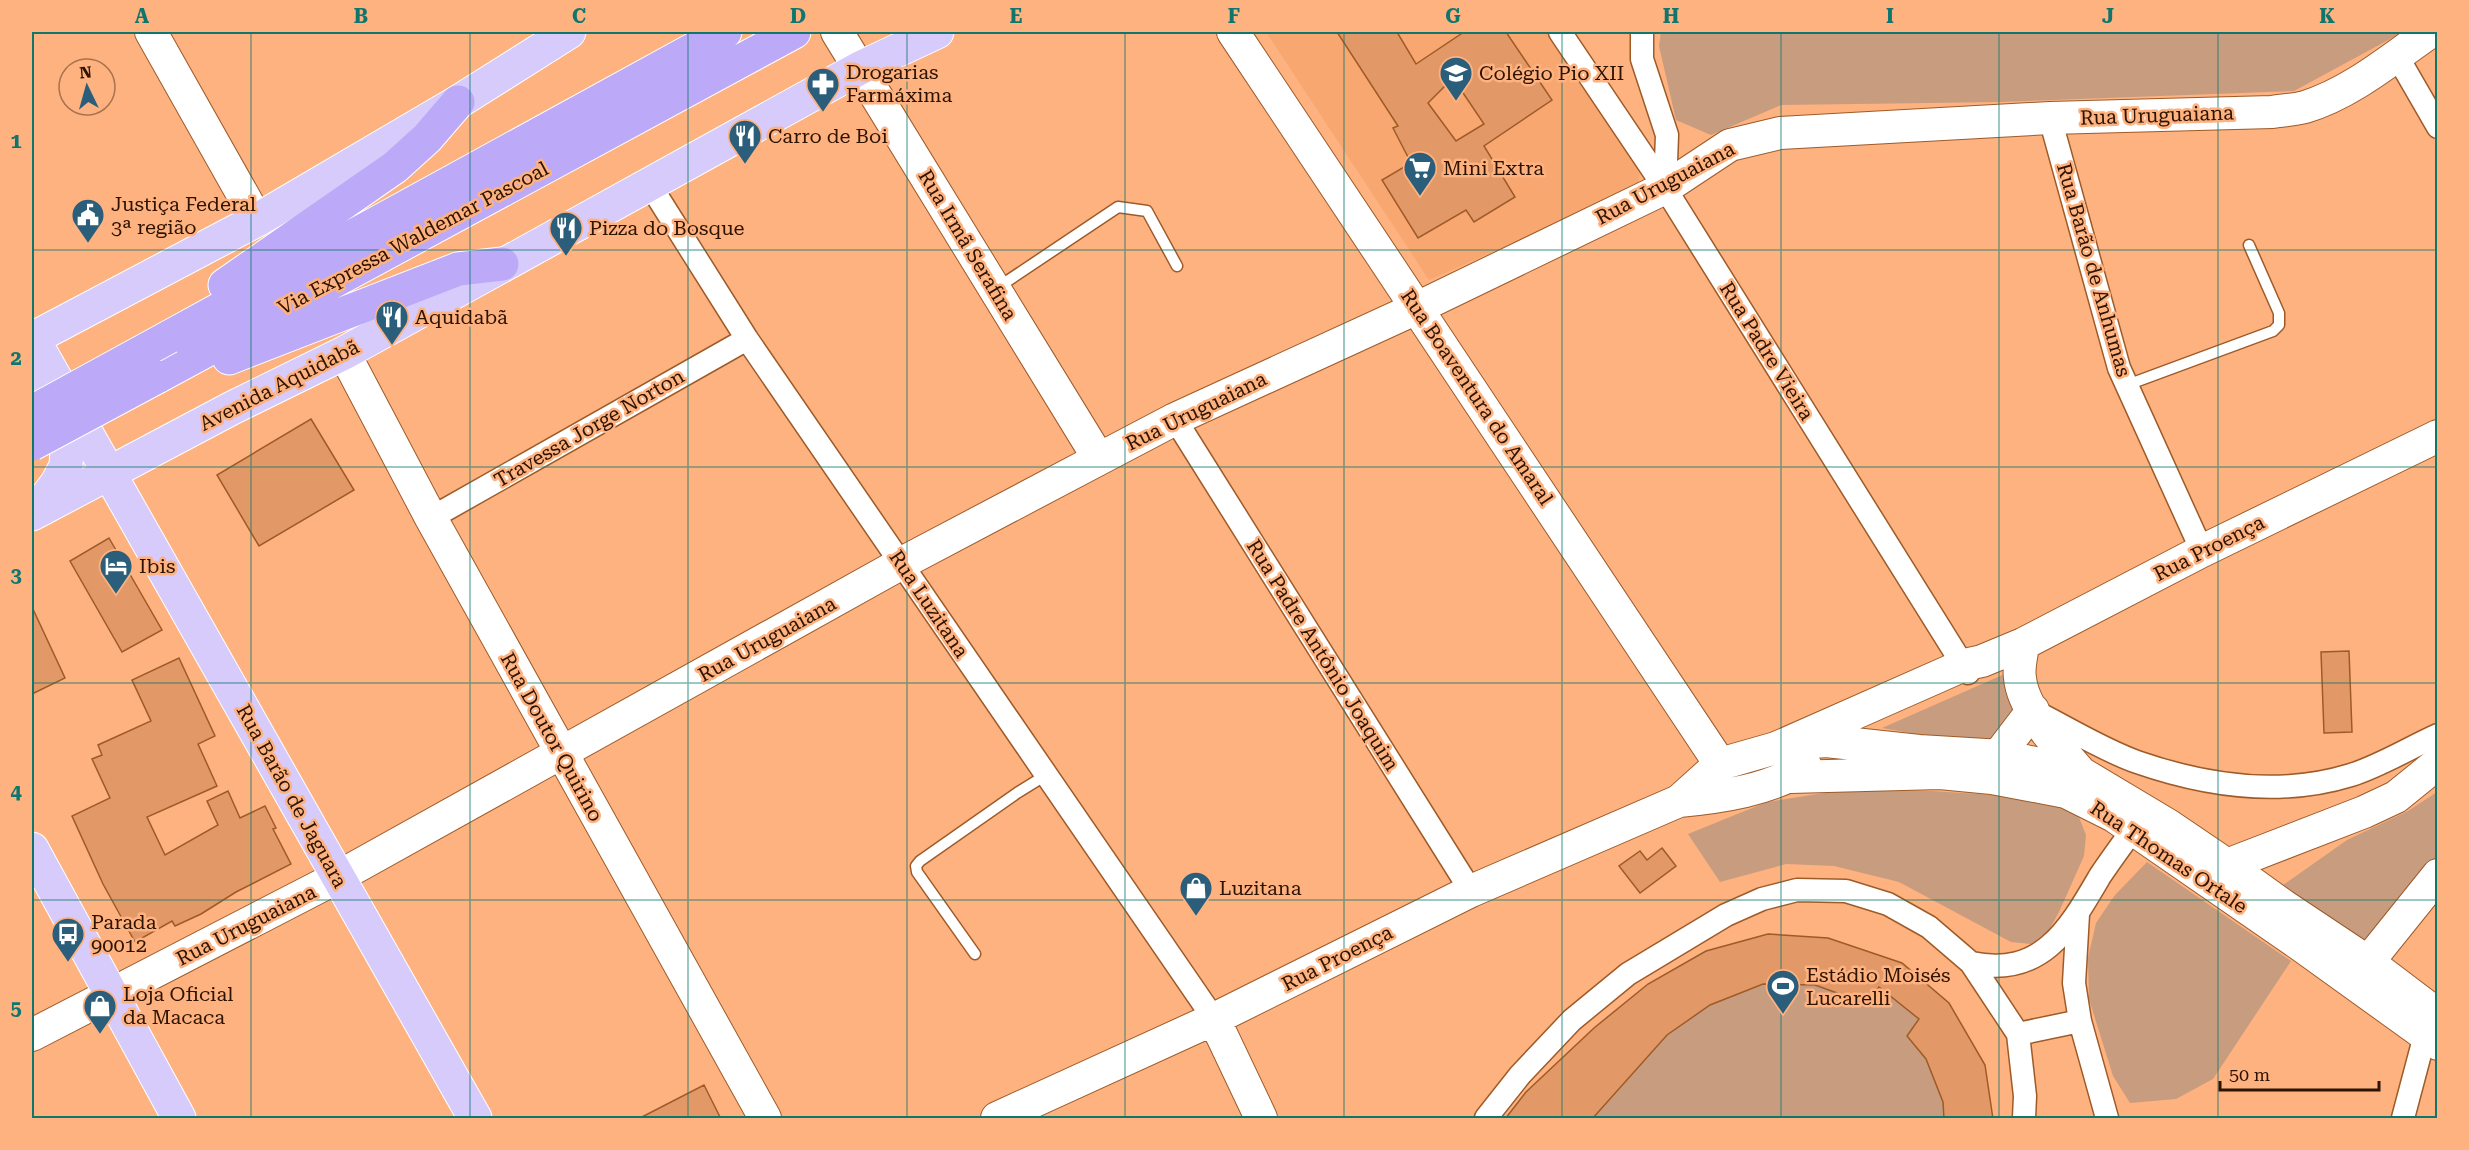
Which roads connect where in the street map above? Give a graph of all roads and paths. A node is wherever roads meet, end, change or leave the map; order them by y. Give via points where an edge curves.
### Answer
1 (152, 32) edge
2 (725, 32) edge
3 (794, 32) edge
4 (937, 32) edge
5 (1233, 32) edge
6 (1560, 32) edge
7 (1642, 32) edge
8 (2429, 32) edge
9 (838, 33) edge
10 (555, 35) edge
11 (2397, 56) junction
12 (860, 68) junction
13 (458, 102) junction
14 (2050, 118) junction
15 (2438, 127) edge
16 (650, 185) junction
17 (1665, 188) junction
18 (257, 220) junction
19 (2249, 245) dead end
20 (502, 264) junction
21 (1177, 266) dead end
22 (995, 289) junction
23 (1417, 308) junction
24 (198, 321) junction
25 (32, 338) edge
26 (747, 339) junction
27 (344, 353) junction
28 (166, 361) junction
29 (2127, 385) junction
30 (32, 387) edge
31 (32, 412) edge
32 (1175, 419) junction
33 (2438, 436) edge
34 (32, 444) edge
35 (1099, 459) junction
36 (109, 473) junction
37 (33, 513) edge
38 (431, 518) junction
39 (2202, 551) junction
40 (902, 563) junction
41 (2023, 644) junction
42 (1971, 667) junction
43 (2033, 710) junction
44 (2438, 735) edge
45 (1846, 742) junction
46 (1776, 748) junction
47 (561, 754) junction
48 (1998, 756) junction
49 (2438, 763) edge
50 (1720, 764) junction
51 (2081, 773) junction
52 (1046, 775) junction
53 (1790, 777) junction
54 (1679, 801) junction
55 (2168, 825) junction
56 (2132, 831) junction
57 (32, 849) edge
58 (2227, 865) junction
59 (2438, 875) edge
60 (338, 878) junction
61 (1471, 891) junction
62 (2078, 914) junction
63 (975, 954) dead end
64 (2368, 962) junction
65 (1971, 963) junction
66 (112, 994) junction
67 (1214, 1019) junction
68 (2080, 1021) junction
69 (2435, 1024) edge
70 (2018, 1034) junction
71 (32, 1035) edge
72 (179, 1119) edge
73 (475, 1119) edge
74 (765, 1119) edge
75 (997, 1119) edge
76 (1261, 1119) edge
77 (1486, 1119) edge
78 (2024, 1119) edge
79 (2107, 1119) edge
80 (2403, 1119) edge

1 - 18 main road
2 - 24 highway, Via Expressa Waldemar Pascoal
3 - 28 highway, Via Expressa Waldemar Pascoal
4 - 12 main road, Avenida Aquidabã
5 - 23 main road, Rua Boaventura do Amaral
6 - 17 street, Rua Padre Vieira
7 - 17 street via 1642,58 1667,135
8 - 11 main road, Rua Uruguaiana
9 - 12 main road, Rua Irmã Serafina
10 - 13 main road
11 - 14 main road, Rua Uruguaiana via 2342,90 2304,107 2272,112
11 - 15 street
12 - 16 main road, Avenida Aquidabã
12 - 22 main road, Rua Irmã Serafina
13 - 18 main road
13 - 24 highway via 394,166 223,287
14 - 17 main road, Rua Uruguaiana via 1780,133 1731,145
14 - 29 street, Rua Barão de Anhumas
16 - 20 main road, Avenida Aquidabã
16 - 26 street, Rua Luzitana
17 - 23 main road, Rua Uruguaiana
17 - 42 street, Rua Padre Vieira
18 - 25 main road
19 - 29 lane via 2280,313 2279,325 2273,332
20 - 27 main road, Avenida Aquidabã
20 - 28 highway via 458,269 207,367
21 - 22 lane via 1147,211 1118,207
22 - 35 main road, Rua Irmã Serafina
23 - 32 main road, Rua Uruguaiana
23 - 50 main road, Rua Boaventura do Amaral
24 - 28 highway, Via Expressa Waldemar Pascoal
25 - 36 main road, Rua Barão de Jaguara
26 - 38 street, Travessa Jorge Norton
26 - 40 street, Rua Luzitana
27 - 36 main road, Avenida Aquidabã
27 - 38 main road, Rua Doutor Quirino
28 - 31 highway, Via Expressa Waldemar Pascoal, bridge
28 - 34 highway, Via Expressa Waldemar Pascoal, bridge
29 - 39 street, Rua Barão de Anhumas
30 - 37 main road via 42,396 67,447 66,466
32 - 35 main road, Rua Uruguaiana
32 - 61 street, Rua Padre Antônio Joaquim
33 - 39 main road, Rua Proença
35 - 40 main road, Rua Uruguaiana
36 - 37 main road, Avenida Aquidabã
36 - 60 main road, Rua Barão de Jaguara
38 - 47 main road, Rua Doutor Quirino
39 - 41 main road, Rua Proença
40 - 47 main road, Rua Uruguaiana
40 - 52 street, Rua Luzitana
41 - 42 main road, Rua Proença
41 - 43 main road via 2019,678
42 - 45 main road, Rua Proença
42 - 46 main road, Rua Proença
43 - 44 street via 2135,761 2196,779 2257,788 2300,787 2352,775
43 - 48 main road
43 - 51 main road
45 - 46 main road, Rua Proença
45 - 48 main road, Rua Thomas Ortale
45 - 53 main road, Rua Proença
46 - 50 main road, Rua Proença
47 - 60 main road, Rua Uruguaiana
47 - 74 main road, Rua Doutor Quirino
48 - 51 main road, Rua Thomas Ortale
49 - 58 main road via 2396,797
50 - 54 main road, Rua Proença
51 - 55 main road, Rua Thomas Ortale
52 - 63 lane via 916,866 917,873
52 - 67 street, Rua Luzitana
53 - 54 main road, Rua Proença via 1723,797
53 - 56 main road, Rua Thomas Ortale via 1940,773 1992,778 2066,792 2100,808
54 - 61 main road, Rua Proença
55 - 56 street
55 - 58 main road, Rua Thomas Ortale
56 - 62 street
56 - 69 main road, Rua Thomas Ortale via 2302,946
57 - 66 main road
58 - 64 main road, Rua Thomas Ortale
59 - 64 main road
60 - 66 main road, Rua Uruguaiana
60 - 73 main road, Rua Barão de Jaguara
61 - 67 main road, Rua Proença
62 - 65 street via 2055,943 2035,958 2009,966
62 - 68 street via 2074,983
64 - 69 main road, Rua Thomas Ortale
65 - 70 street
65 - 77 street via 1929,927 1888,904 1846,891 1797,890 1762,899 1726,915 1628,974 1572,1020 1520,1075
66 - 71 main road, Rua Uruguaiana
66 - 72 main road
67 - 75 main road, Rua Proença
67 - 76 main road
68 - 70 street
68 - 79 street
69 - 80 street
70 - 78 street

